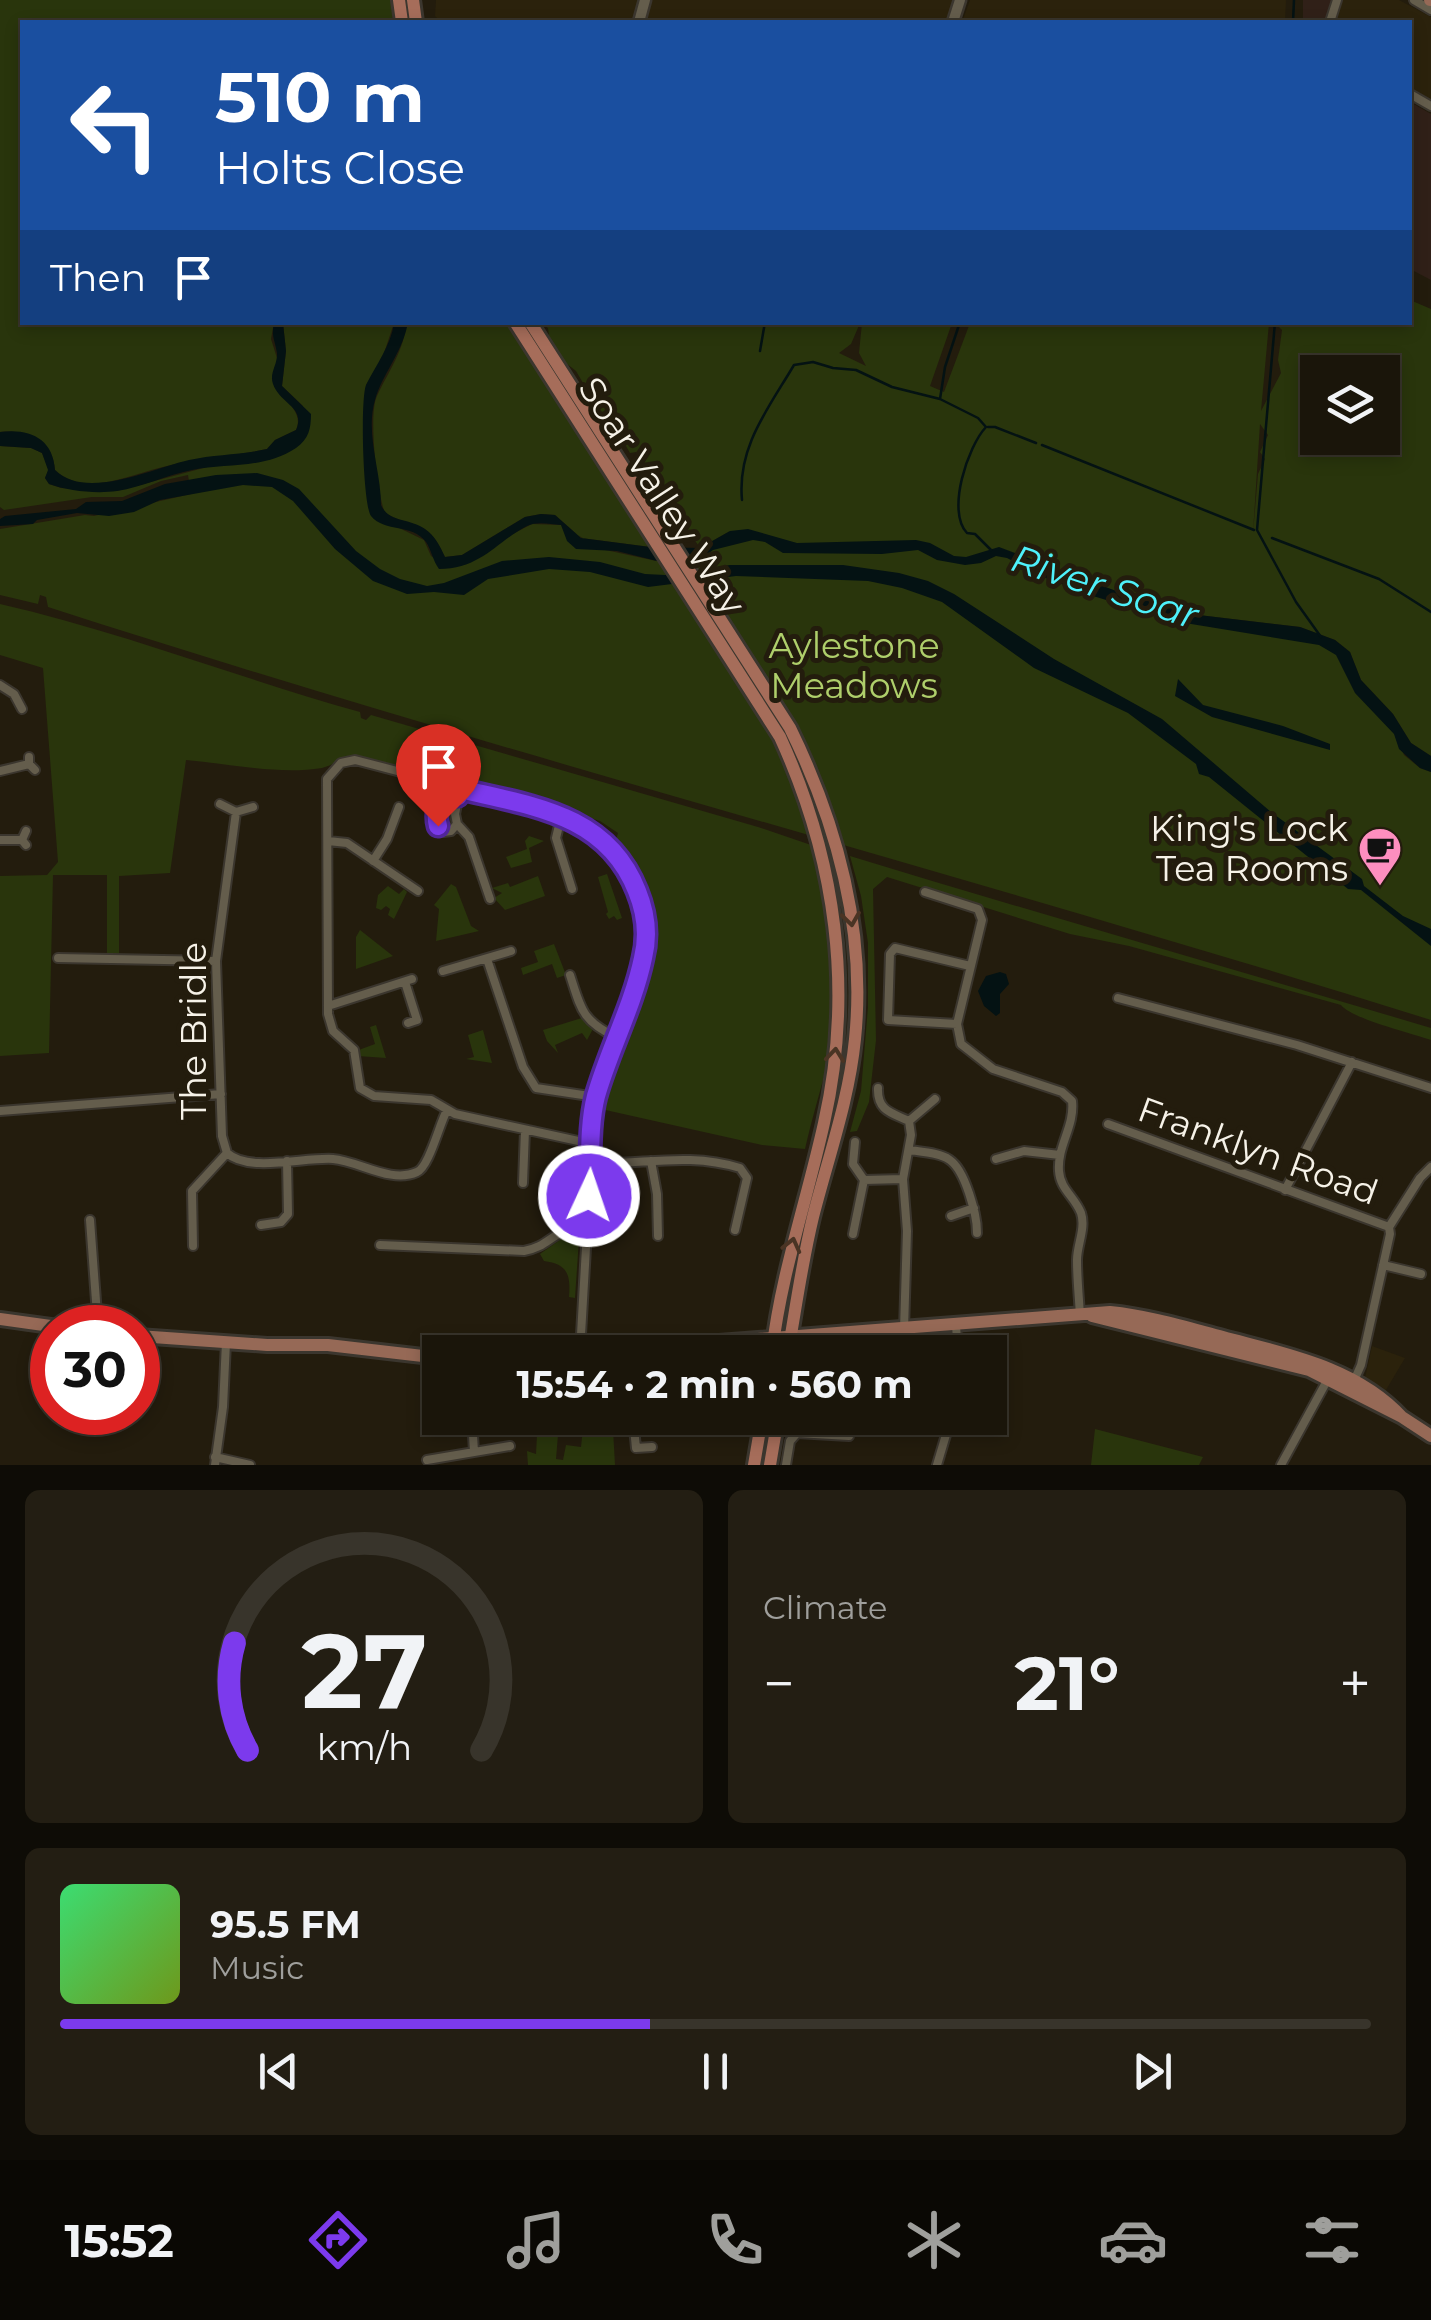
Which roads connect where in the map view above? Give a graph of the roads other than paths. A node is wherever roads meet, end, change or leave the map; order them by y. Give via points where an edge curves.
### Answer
1 (1414, 0) edge
2 (1431, 10) edge
3 (517, 325) edge
4 (532, 325) edge
5 (653, 525) junction
6 (696, 594) junction
7 (0, 685) edge
8 (27, 692) dead end
9 (16, 698) junction
10 (22, 709) dead end
11 (31, 763) dead end
12 (0, 771) edge
13 (459, 792) junction
14 (220, 804) dead end
15 (253, 807) dead end
16 (399, 808) dead end
17 (236, 812) junction
18 (561, 817) junction
19 (457, 824) junction
20 (25, 839) dead end
21 (0, 840) edge
22 (328, 841) junction
23 (373, 861) junction
24 (572, 888) dead end
25 (418, 891) dead end
26 (925, 892) dead end
27 (490, 899) dead end
28 (512, 952) dead end
29 (58, 958) dead end
30 (487, 960) junction
31 (216, 961) junction
32 (970, 966) junction
33 (443, 971) dead end
34 (570, 975) dead end
35 (1118, 998) dead end
36 (328, 1006) junction
37 (408, 1023) dead end
38 (957, 1024) junction
39 (616, 1037) junction
40 (1352, 1062) junction
41 (878, 1088) dead end
42 (1431, 1088) edge
43 (220, 1094) junction
44 (596, 1097) junction
45 (935, 1099) dead end
46 (446, 1110) junction
47 (0, 1111) edge
48 (909, 1121) junction
49 (1108, 1124) dead end
50 (526, 1130) junction
51 (855, 1142) dead end
52 (592, 1144) junction
53 (908, 1150) junction
54 (227, 1153) junction
55 (1060, 1155) junction
56 (996, 1159) dead end
57 (286, 1161) junction
58 (651, 1161) junction
59 (591, 1163) junction
60 (1431, 1166) edge
61 (903, 1179) junction
62 (864, 1180) junction
63 (523, 1183) dead end
64 (1285, 1190) junction
65 (974, 1208) junction
66 (950, 1216) dead end
67 (90, 1220) dead end
68 (261, 1225) dead end
69 (1389, 1227) junction
70 (586, 1230) junction
71 (735, 1230) dead end
72 (977, 1233) dead end
73 (853, 1234) dead end
74 (658, 1236) dead end
75 (380, 1245) dead end
76 (193, 1246) dead end
77 (1383, 1265) junction
78 (1422, 1274) dead end
79 (96, 1305) edge
80 (1085, 1316) junction
81 (0, 1320) edge
82 (30, 1324) edge
83 (956, 1326) junction
84 (904, 1330) junction
85 (581, 1335) edge
86 (774, 1335) edge
87 (791, 1335) edge
88 (868, 1335) edge
89 (957, 1335) edge
90 (160, 1338) edge
91 (226, 1342) junction
92 (422, 1356) edge
93 (1331, 1374) junction
94 (1351, 1385) junction
95 (473, 1435) edge
96 (635, 1435) edge
97 (759, 1435) edge
98 (775, 1435) edge
99 (795, 1435) edge
100 (838, 1435) joint
101 (946, 1435) edge
102 (849, 1436) dead end
103 (1431, 1436) edge
104 (510, 1446) dead end
105 (838, 1446) dead end
106 (439, 1447) dead end
107 (652, 1447) dead end
108 (474, 1452) junction
109 (440, 1459) junction
110 (427, 1460) dead end
111 (215, 1461) edge
112 (250, 1465) edge
113 (754, 1465) edge
114 (770, 1465) edge
115 (786, 1465) edge
116 (937, 1465) edge
117 (1281, 1465) edge

1 - 2 street
3 - 5 highway, Soar Valley Way
4 - 5 highway, Soar Valley Way
5 - 6 highway, Soar Valley Way
86 -> 6 highway, Soar Valley Way via 836,1056 838,948 815,824 780,738
6 -> 87 highway, Soar Valley Way via 790,728 812,774 841,864 858,976 844,1106 808,1238
7 - 9 street
8 - 9 street
9 - 10 street
11 - 12 street
13 - 18 street
13 - 19 street
13 - 19 street via 444,799 436,815 442,832
13 - 22 street via 348,761 327,779
14 - 17 street
15 - 17 street
16 - 23 street
17 - 31 street, The Bridle
18 - 24 street via 556,838
18 - 39 street via 609,844 629,870 643,906 644,956
19 - 27 street via 469,838
20 - 21 street
22 - 23 street via 347,843
22 - 36 street
23 - 25 street
26 - 32 street via 978,910 982,920
28 - 30 street
29 - 31 street
30 - 33 street
30 - 44 street via 536,1088
31 - 43 street, The Bridle
32 - 38 street
32 - 38 street via 895,948 890,954 888,1020
34 - 39 street via 585,1017
35 - 40 street
36 - 37 street via 408,980 417,1020
36 - 46 street via 333,1031 356,1054 357,1081 365,1093 431,1100
38 - 55 street via 961,1044 993,1069 1071,1098 1074,1113
39 - 44 street
40 - 42 street
40 - 64 street
41 - 48 street via 886,1111
43 - 47 street
43 - 54 street, The Bridle
44 - 52 street
45 - 48 street
46 - 50 street
46 - 57 street, The Bridle via 427,1162 416,1173 386,1174 344,1161
48 - 53 street
49 - 64 street, Franklyn Road
50 - 52 street
50 - 63 street
51 - 62 street via 854,1168
52 - 59 street
53 - 61 street
53 - 65 street via 955,1162
54 - 57 street, The Bridle via 243,1162
54 - 76 street via 192,1191
55 - 56 street via 1024,1151
55 - 80 street via 1060,1179 1082,1220 1077,1256
57 - 68 street via 288,1214
58 - 59 street
58 - 71 street via 693,1158 745,1171
58 - 74 street
59 - 70 street
60 - 69 street
61 - 62 street
61 - 84 street
62 - 73 street
64 - 69 street, Franklyn Road
65 - 66 street
65 - 72 street
67 - 79 street
69 - 77 street
70 - 75 street via 562,1230 524,1251
70 - 85 street
77 - 78 street
77 - 94 street
80 - 83 main road
80 - 93 main road via 1156,1319 1294,1356
81 - 82 main road
83 - 84 main road
83 - 89 street
84 - 88 main road
90 - 91 main road
91 - 92 main road
91 - 111 street
93 - 94 main road
93 - 117 street
94 - 103 main road
95 - 108 street
96 - 107 street via 636,1448
97 - 113 highway
98 - 114 highway
99 - 115 street
100 - 102 street
100 - 105 street
101 - 116 street
104 - 108 street
106 - 109 street
108 - 109 street
109 - 110 street
111 - 112 street

